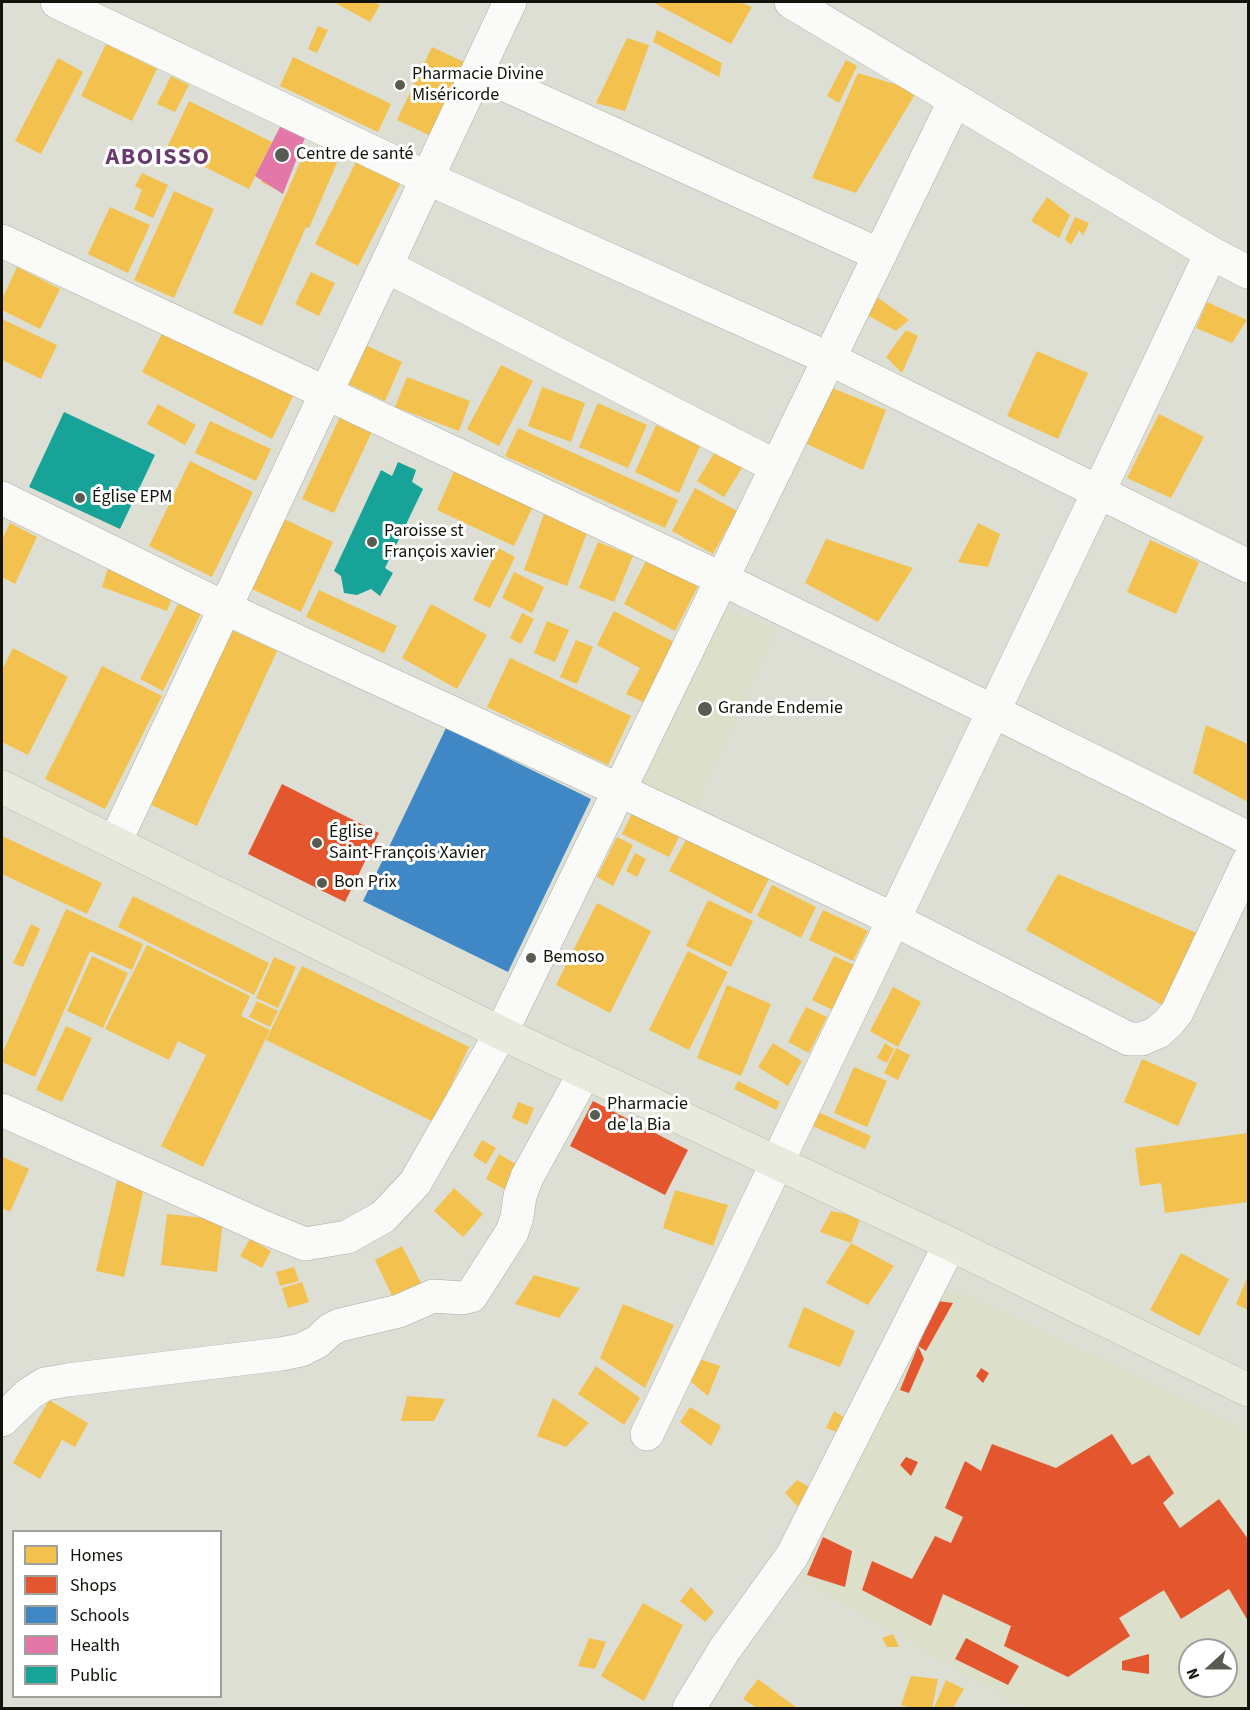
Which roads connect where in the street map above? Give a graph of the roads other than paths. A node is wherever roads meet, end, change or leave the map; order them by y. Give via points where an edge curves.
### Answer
1 (57, 2) edge
2 (510, 2) edge
3 (791, 2) edge
4 (477, 72) junction
5 (955, 100) junction
6 (427, 178) junction
7 (2, 241) edge
8 (1211, 253) junction
9 (880, 255) junction
10 (386, 266) junction
11 (1248, 272) edge
12 (830, 360) junction
13 (325, 394) junction
14 (777, 466) junction
15 (1099, 491) junction
16 (2, 498) edge
17 (1248, 566) edge
18 (722, 579) junction
19 (225, 608) junction
20 (993, 711) junction
21 (2, 787) edge
22 (619, 790) junction
23 (1248, 838) edge
24 (115, 842) junction
25 (1248, 861) edge
26 (893, 919) junction
27 (501, 1033) junction
28 (585, 1072) junction
29 (2, 1110) edge
30 (777, 1163) junction
31 (950, 1244) junction
32 (1248, 1390) edge
33 (2, 1420) edge
34 (648, 1434) dead end
35 (689, 1708) edge

1 - 6 street
2 - 4 street
3 - 5 street
4 - 6 street
4 - 9 street
5 - 8 street
5 - 9 street
6 - 10 street
6 - 12 street
7 - 13 street
8 - 11 street
8 - 15 street
9 - 12 street
10 - 13 street
10 - 14 street
12 - 14 street
12 - 15 street
13 - 18 street
13 - 19 street
14 - 18 street
15 - 17 street
15 - 20 street
16 - 19 street
18 - 20 street
18 - 22 street
19 - 22 street
19 - 24 street
20 - 23 street
20 - 26 street
21 - 24 main road
22 - 26 street
22 - 27 street
24 - 27 main road
25 - 26 street via 1177,1012 1158,1032 1142,1039 1129,1039
26 - 30 street
27 - 28 main road
27 - 29 street via 415,1183 383,1217 347,1237 305,1244
28 - 30 main road
28 - 33 street via 527,1177 512,1232 471,1296 433,1296 399,1311 340,1325 301,1350 45,1384
30 - 31 main road
30 - 34 street
31 - 32 main road
31 - 35 street via 792,1556 725,1649

